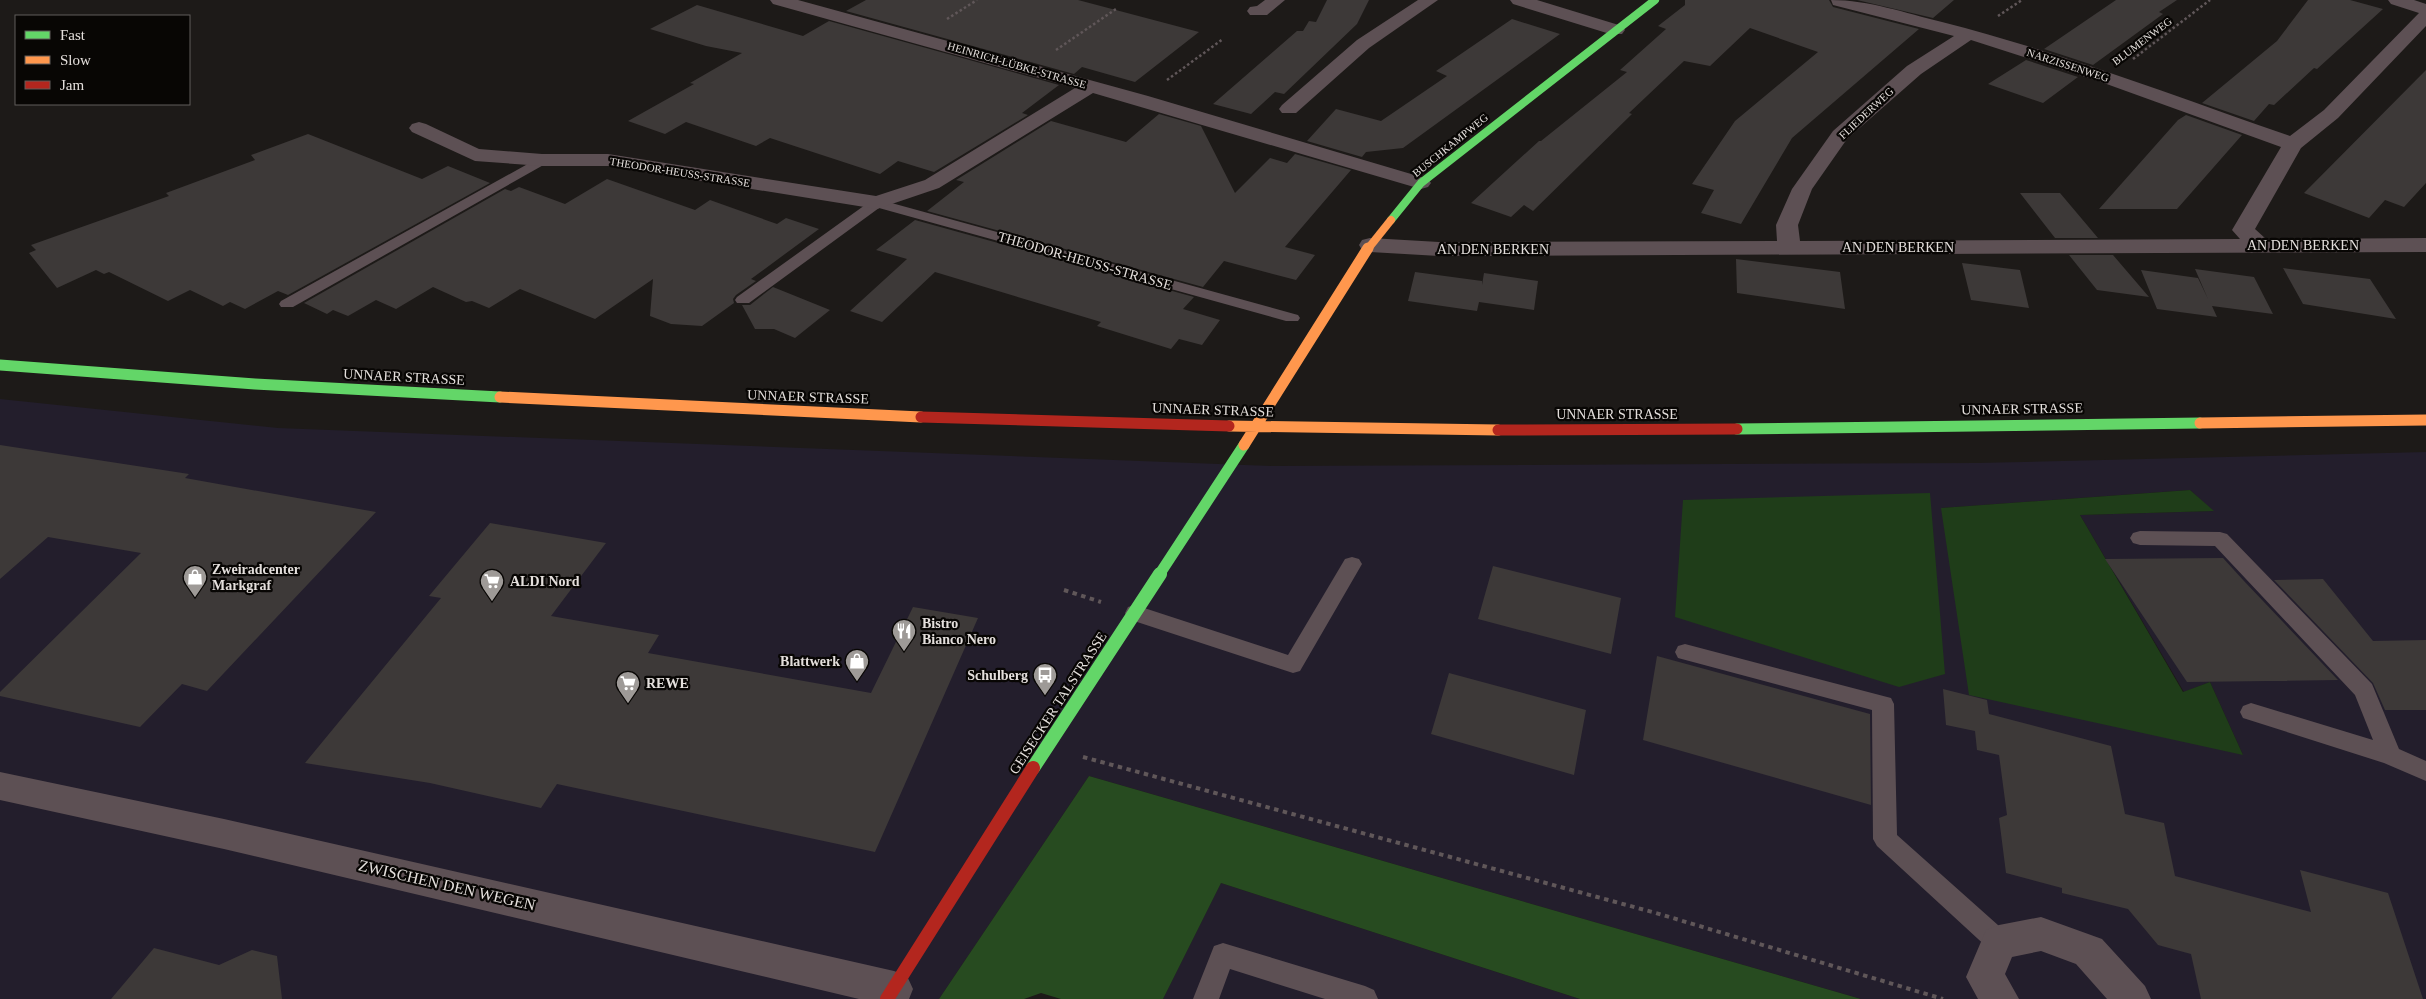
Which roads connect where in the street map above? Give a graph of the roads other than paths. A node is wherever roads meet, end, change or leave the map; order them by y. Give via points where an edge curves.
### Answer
1 (779, 0) edge
2 (1276, 0) edge
3 (1429, 0) edge
4 (1519, 0) edge
5 (1654, 0) edge
6 (2397, 0) edge
7 (1839, 1) edge
8 (2426, 10) edge
9 (1256, 11) dead end
10 (2426, 16) edge
11 (1616, 30) junction
12 (1969, 34) junction
13 (1091, 86) junction
14 (1289, 109) dead end
15 (419, 128) dead end
16 (2293, 144) junction
17 (542, 160) junction
18 (1421, 183) junction
19 (877, 203) junction
20 (1370, 245) junction
21 (2260, 245) junction
22 (2426, 245) edge
23 (1789, 246) junction
24 (743, 300) dead end
25 (288, 304) dead end
26 (1292, 318) dead end
27 (0, 366) edge
28 (2426, 420) edge
29 (1257, 426) junction
30 (2140, 538) dead end
31 (1352, 564) dead end
32 (1135, 613) junction
33 (1686, 652) dead end
34 (2251, 712) dead end
35 (2390, 756) junction
36 (2426, 771) edge
37 (0, 786) edge
38 (1999, 942) junction
39 (891, 994) edge
40 (1206, 999) edge
41 (1365, 999) edge
42 (2000, 999) edge
43 (2132, 999) edge

1 - 13 street, HEINRICH-LÜBKE-STRASSE
2 - 9 street
3 - 14 street via 1363,44
4 - 11 street
5 - 11 main road, BUSCHKAMPWEG
6 - 8 street
7 - 12 street, NARZISSENWEG
10 - 16 street via 2331,114
11 - 18 main road, BUSCHKAMPWEG
12 - 16 street, NARZISSENWEG via 2108,78
12 - 23 street, FLIEDERWEG via 1914,70 1840,135 1802,189 1787,225
13 - 18 street, HEINRICH-LÜBKE-STRASSE via 1261,128
13 - 19 street, THEODOR-HEUSS-STRASSE via 932,184
15 - 17 street, THEODOR-HEUSS-STRASSE via 475,155
16 - 21 street via 2244,230
17 - 19 street, THEODOR-HEUSS-STRASSE via 608,160
17 - 25 lane, THEODOR-HEUSS-STRASSE
18 - 20 main road, BUSCHKAMPWEG
19 - 24 lane, THEODOR-HEUSS-STRASSE
19 - 26 lane, THEODOR-HEUSS-STRASSE
20 - 23 street, AN DEN BERKEN via 1439,249
20 - 29 main road, BUSCHKAMPWEG
21 - 22 street, AN DEN BERKEN
21 - 23 street, AN DEN BERKEN
27 - 29 main road, UNNAER STRASSE via 195,382 581,402 898,416
28 - 29 main road, UNNAER STRASSE via 1609,430
29 - 32 main road, GEISECKER TALSTRASSE
30 - 35 lane via 2220,539 2364,690
31 - 32 lane via 1293,665
32 - 39 main road, GEISECKER TALSTRASSE via 1046,747
33 - 38 lane via 1883,704 1885,839
34 - 35 lane
35 - 36 lane
37 - 39 street, ZWISCHEN DEN WEGEN via 234,836
38 - 42 street via 1985,977
38 - 43 street via 2041,934 2089,951
40 - 41 lane via 1223,955

